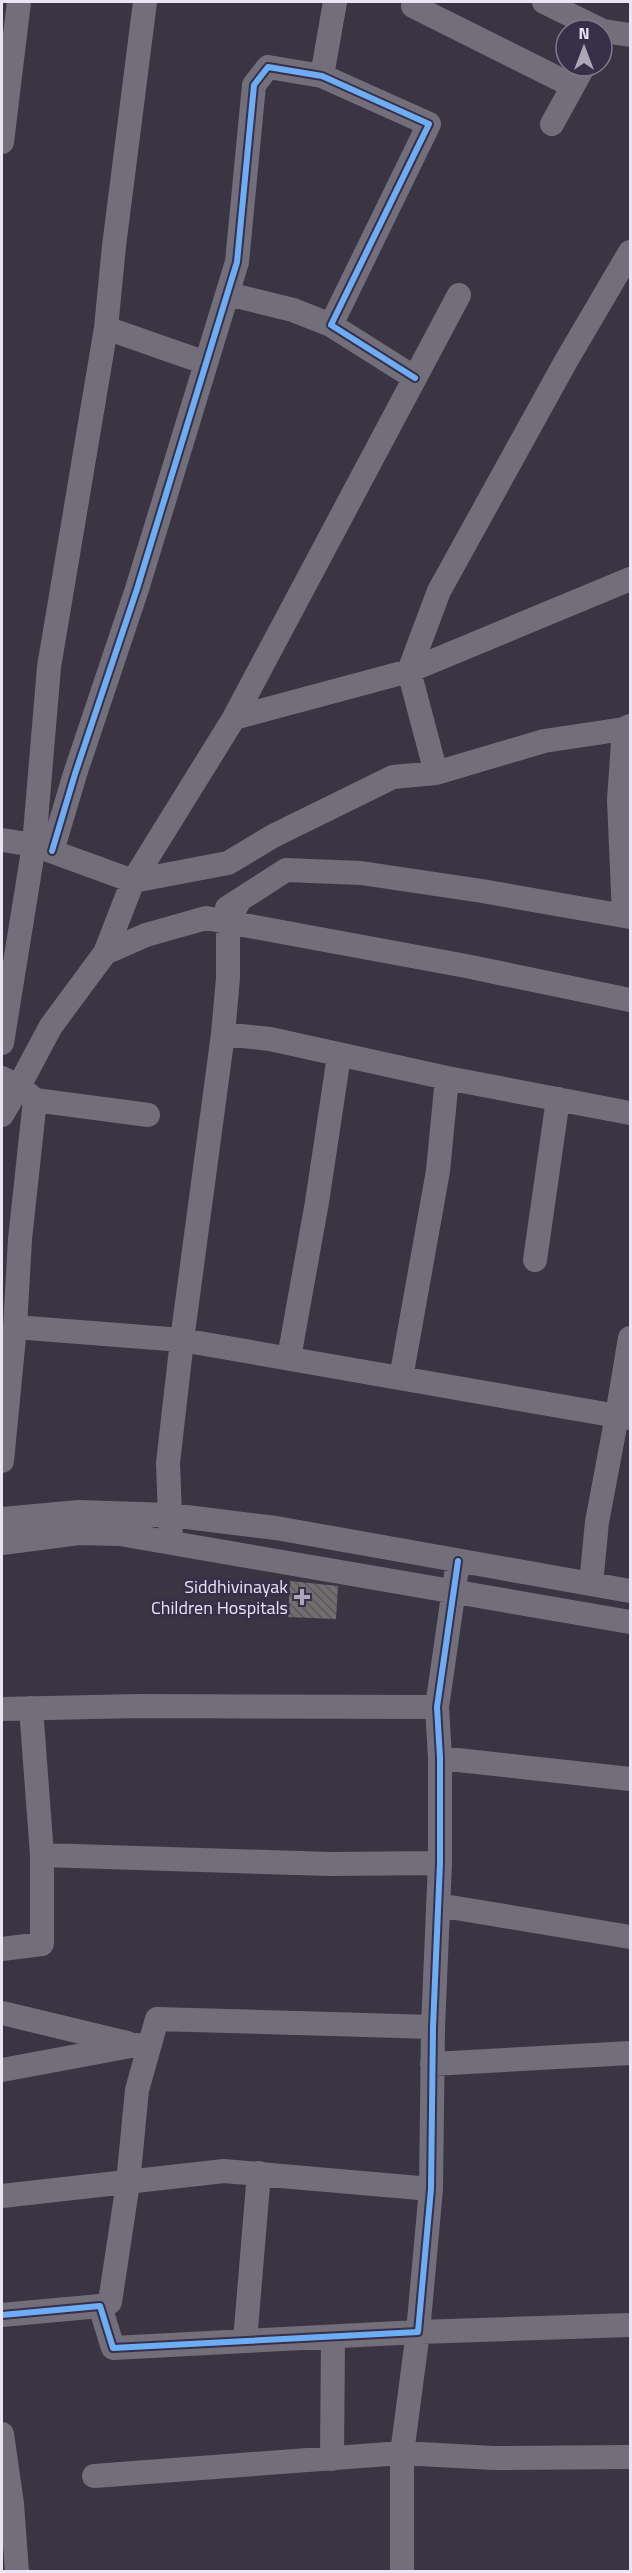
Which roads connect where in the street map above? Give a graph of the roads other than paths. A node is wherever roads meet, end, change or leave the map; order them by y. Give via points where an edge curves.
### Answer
1 (19, 2) edge
2 (145, 2) edge
3 (335, 2) edge
4 (544, 2) edge
5 (414, 6) dead end
6 (582, 18) edge
7 (614, 30) edge
8 (630, 35) edge
9 (554, 65) edge
10 (6, 66) edge
11 (322, 76) junction
12 (578, 78) edge
13 (552, 124) dead end
14 (2, 142) edge
15 (630, 252) edge
16 (228, 294) junction
17 (459, 295) dead end
18 (331, 325) junction
19 (106, 328) junction
20 (206, 363) junction
21 (415, 378) junction
22 (630, 579) edge
23 (409, 671) junction
24 (234, 718) junction
25 (627, 727) edge
26 (436, 773) junction
27 (75, 774) junction
28 (625, 796) edge
29 (38, 797) junction
30 (2, 840) edge
31 (43, 848) junction
32 (133, 881) junction
33 (627, 916) edge
34 (217, 920) junction
35 (105, 953) junction
36 (630, 1000) edge
37 (223, 1034) junction
38 (2, 1043) edge
39 (339, 1056) junction
40 (447, 1078) junction
41 (18, 1088) edge
42 (558, 1099) junction
43 (630, 1113) edge
44 (2, 1115) edge
45 (148, 1115) dead end
46 (535, 1260) dead end
47 (15, 1327) junction
48 (630, 1338) edge
49 (182, 1340) junction
50 (289, 1358) junction
51 (400, 1378) junction
52 (624, 1417) edge
53 (2, 1461) edge
54 (170, 1515) junction
55 (2, 1519) edge
56 (171, 1541) junction
57 (2, 1543) edge
58 (458, 1562) junction
59 (591, 1584) junction
60 (630, 1591) edge
61 (454, 1592) junction
62 (630, 1622) edge
63 (437, 1707) junction
64 (31, 1708) junction
65 (2, 1709) edge
66 (440, 1758) junction
67 (630, 1779) edge
68 (42, 1855) junction
69 (440, 1863) junction
70 (438, 1905) junction
71 (630, 1937) edge
72 (2, 1948) edge
73 (2, 2013) edge
74 (433, 2027) junction
75 (142, 2045) junction
76 (630, 2053) edge
77 (432, 2064) junction
78 (2, 2070) edge
79 (259, 2173) junction
80 (128, 2183) junction
81 (431, 2189) junction
82 (2, 2196) edge
83 (100, 2306) junction
84 (2, 2315) edge
85 (630, 2325) edge
86 (418, 2332) junction
87 (333, 2337) junction
88 (245, 2341) junction
89 (2, 2434) edge
90 (402, 2453) junction
91 (630, 2457) edge
92 (332, 2459) junction
93 (94, 2476) dead end
94 (17, 2571) edge
95 (402, 2571) edge

1 - 10 street
2 - 19 street
3 - 11 street
4 - 6 street
5 - 9 street
7 - 8 street
10 - 14 street
11 - 16 street via 268,67 254,85 237,262
11 - 18 street via 429,124
12 - 13 street
15 - 23 street via 439,591
16 - 18 street via 293,310
16 - 20 street
17 - 21 street
18 - 21 street
19 - 20 street
19 - 29 street via 49,667
20 - 27 street
21 - 24 street
22 - 23 street
23 - 24 street
23 - 26 street
24 - 32 street
25 - 26 street via 544,741
25 - 28 street
26 - 32 street via 393,777 273,836 228,863
27 - 29 street
27 - 31 street
28 - 33 street
29 - 31 street
30 - 31 street
31 - 32 street
31 - 38 street
32 - 35 street
33 - 34 street via 361,873 286,870
34 - 35 street via 146,935
34 - 36 street
34 - 37 street via 228,978
35 - 41 street via 51,1026
37 - 39 street via 270,1039
37 - 49 street
39 - 40 street
39 - 50 street
40 - 42 street
40 - 51 street via 438,1171
41 - 44 street
41 - 45 street
41 - 47 street via 20,1239
42 - 43 street
42 - 46 street
47 - 49 street
47 - 53 street
48 - 52 street
49 - 50 street
49 - 54 street via 168,1463
50 - 51 street
51 - 52 street
52 - 59 street via 597,1522
54 - 55 street via 79,1512
54 - 56 street
54 - 58 street via 276,1528
56 - 57 street via 79,1533
56 - 61 street
58 - 59 street
58 - 61 street
59 - 60 street
61 - 62 street
61 - 63 street
63 - 64 street
63 - 66 street
64 - 65 street
64 - 68 street
66 - 67 street
66 - 69 street
68 - 69 street via 330,1864
68 - 72 street via 42,1944
69 - 70 street
70 - 71 street
70 - 74 street
73 - 75 street
74 - 75 street via 157,2019
74 - 77 street
75 - 78 street
75 - 80 street
76 - 77 street
77 - 81 street
79 - 80 street via 224,2171
79 - 81 street
79 - 88 street
80 - 82 street
80 - 83 street via 110,2302
81 - 86 street
83 - 84 street
83 - 88 street via 113,2348
85 - 86 street
86 - 87 street
86 - 90 street
87 - 88 street
87 - 92 street
89 - 94 street
90 - 91 street via 493,2458
90 - 92 street
90 - 95 street
92 - 93 street

